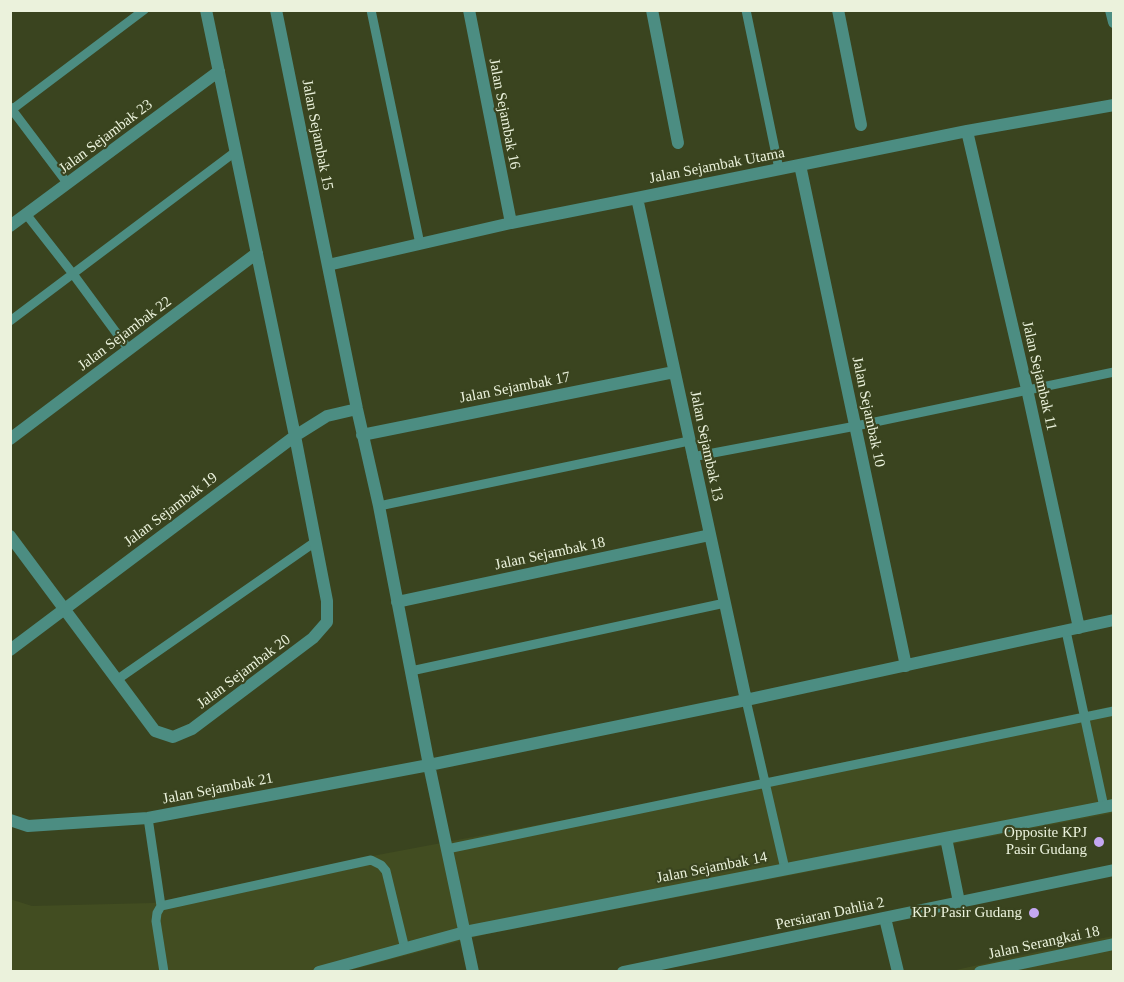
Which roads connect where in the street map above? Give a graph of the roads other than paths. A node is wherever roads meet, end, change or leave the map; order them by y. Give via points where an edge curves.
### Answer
1 (144, 10) edge
2 (206, 10) edge
3 (276, 10) edge
4 (371, 10) edge
5 (469, 10) edge
6 (652, 10) edge
7 (746, 10) edge
8 (838, 10) edge
9 (1111, 10) edge
10 (1113, 22) edge
11 (219, 71) junction
12 (1113, 105) edge
13 (11, 109) edge
14 (861, 124) dead end
15 (967, 131) junction
16 (678, 143) dead end
17 (235, 152) junction
18 (800, 165) junction
19 (779, 169) junction
20 (68, 184) junction
21 (637, 198) junction
22 (26, 214) junction
23 (511, 223) junction
24 (10, 226) edge
25 (420, 244) junction
26 (257, 253) junction
27 (328, 265) junction
28 (74, 274) junction
29 (10, 321) edge
30 (129, 350) junction
31 (674, 372) junction
32 (1113, 372) edge
33 (1027, 389) junction
34 (357, 409) junction
35 (856, 426) junction
36 (362, 435) junction
37 (296, 436) junction
38 (10, 439) edge
39 (689, 441) junction
40 (692, 457) junction
41 (379, 506) junction
42 (10, 536) edge
43 (710, 536) junction
44 (315, 542) junction
45 (397, 602) junction
46 (725, 603) junction
47 (65, 608) junction
48 (1113, 620) edge
49 (1079, 628) junction
50 (1066, 631) junction
51 (10, 650) edge
52 (906, 666) junction
53 (411, 671) junction
54 (118, 679) junction
55 (746, 700) junction
56 (1113, 711) edge
57 (1084, 717) junction
58 (429, 765) junction
59 (765, 783) junction
60 (1109, 806) edge
61 (148, 818) junction
62 (10, 820) edge
63 (946, 838) junction
64 (447, 849) junction
65 (785, 869) junction
66 (1113, 870) edge
67 (959, 902) junction
68 (161, 906) junction
69 (885, 918) junction
70 (465, 932) junction
71 (1113, 944) edge
72 (405, 950) junction
73 (164, 972) edge
74 (319, 972) edge
75 (473, 972) edge
76 (623, 972) edge
77 (898, 972) edge
78 (980, 972) edge

1 - 13 lane
2 - 11 street
3 - 27 street, Jalan Sejambak 15
4 - 25 lane
5 - 23 street, Jalan Sejambak 16
6 - 16 street
7 - 19 lane
8 - 14 street
9 - 10 street
11 - 17 street
11 - 20 street, Jalan Sejambak 23
12 - 15 street, Jalan Sejambak Utama
13 - 20 lane
15 - 18 street, Jalan Sejambak Utama
15 - 33 street, Jalan Sejambak 11
17 - 26 street
17 - 28 lane
18 - 19 street, Jalan Sejambak Utama
18 - 35 street, Jalan Sejambak 10
19 - 21 street, Jalan Sejambak Utama
20 - 22 street, Jalan Sejambak 23
21 - 23 street, Jalan Sejambak Utama
21 - 31 street, Jalan Sejambak 13
22 - 24 street, Jalan Sejambak 23
22 - 28 lane
23 - 25 street, Jalan Sejambak Utama
25 - 27 street, Jalan Sejambak Utama
26 - 30 street, Jalan Sejambak 22
26 - 37 street
27 - 34 street, Jalan Sejambak 15
28 - 29 lane
28 - 30 lane
30 - 38 street, Jalan Sejambak 22
31 - 36 street, Jalan Sejambak 17
31 - 39 street, Jalan Sejambak 13
32 - 33 lane
33 - 35 lane
33 - 49 street, Jalan Sejambak 11
34 - 36 street, Jalan Sejambak 15
34 - 37 street, Jalan Sejambak 19 via 327,416
35 - 40 lane
35 - 52 street, Jalan Sejambak 10
36 - 41 street, Jalan Sejambak 15
37 - 44 street
37 - 47 street, Jalan Sejambak 19
39 - 40 street, Jalan Sejambak 13
39 - 41 lane
40 - 43 street, Jalan Sejambak 13
41 - 45 street, Jalan Sejambak 15
42 - 47 street
43 - 45 street, Jalan Sejambak 18
43 - 46 street, Jalan Sejambak 13
44 - 54 lane
44 - 54 street, Jalan Sejambak 20 via 327,601 327,622 313,638 192,729 173,737 155,730
45 - 53 street, Jalan Sejambak 15
46 - 53 lane
46 - 55 street, Jalan Sejambak 13
47 - 51 street, Jalan Sejambak 19
47 - 54 street
48 - 49 street
49 - 50 street
50 - 52 street
50 - 57 lane
52 - 55 street
53 - 58 street, Jalan Sejambak 15
55 - 58 street
55 - 59 lane
56 - 57 lane
57 - 59 lane
57 - 60 lane
58 - 61 street, Jalan Sejambak 21
58 - 64 street, Jalan Sejambak 15
59 - 64 lane
59 - 65 lane
60 - 63 street, Jalan Sejambak 14
61 - 62 street, Jalan Sejambak 21 via 28,826
61 - 68 lane
63 - 65 street, Jalan Sejambak 14
63 - 67 street
64 - 70 street, Jalan Sejambak 15
65 - 70 street, Jalan Sejambak 14
66 - 67 street, Persiaran Dahlia 2
67 - 69 street, Persiaran Dahlia 2
68 - 72 lane via 371,860 386,870
68 - 73 lane via 156,921
69 - 76 street, Persiaran Dahlia 2
69 - 77 street
70 - 72 street, Jalan Sejambak 14
70 - 75 street, Jalan Sejambak 15
71 - 78 street, Jalan Serangkai 18
72 - 74 street, Jalan Sejambak 14

